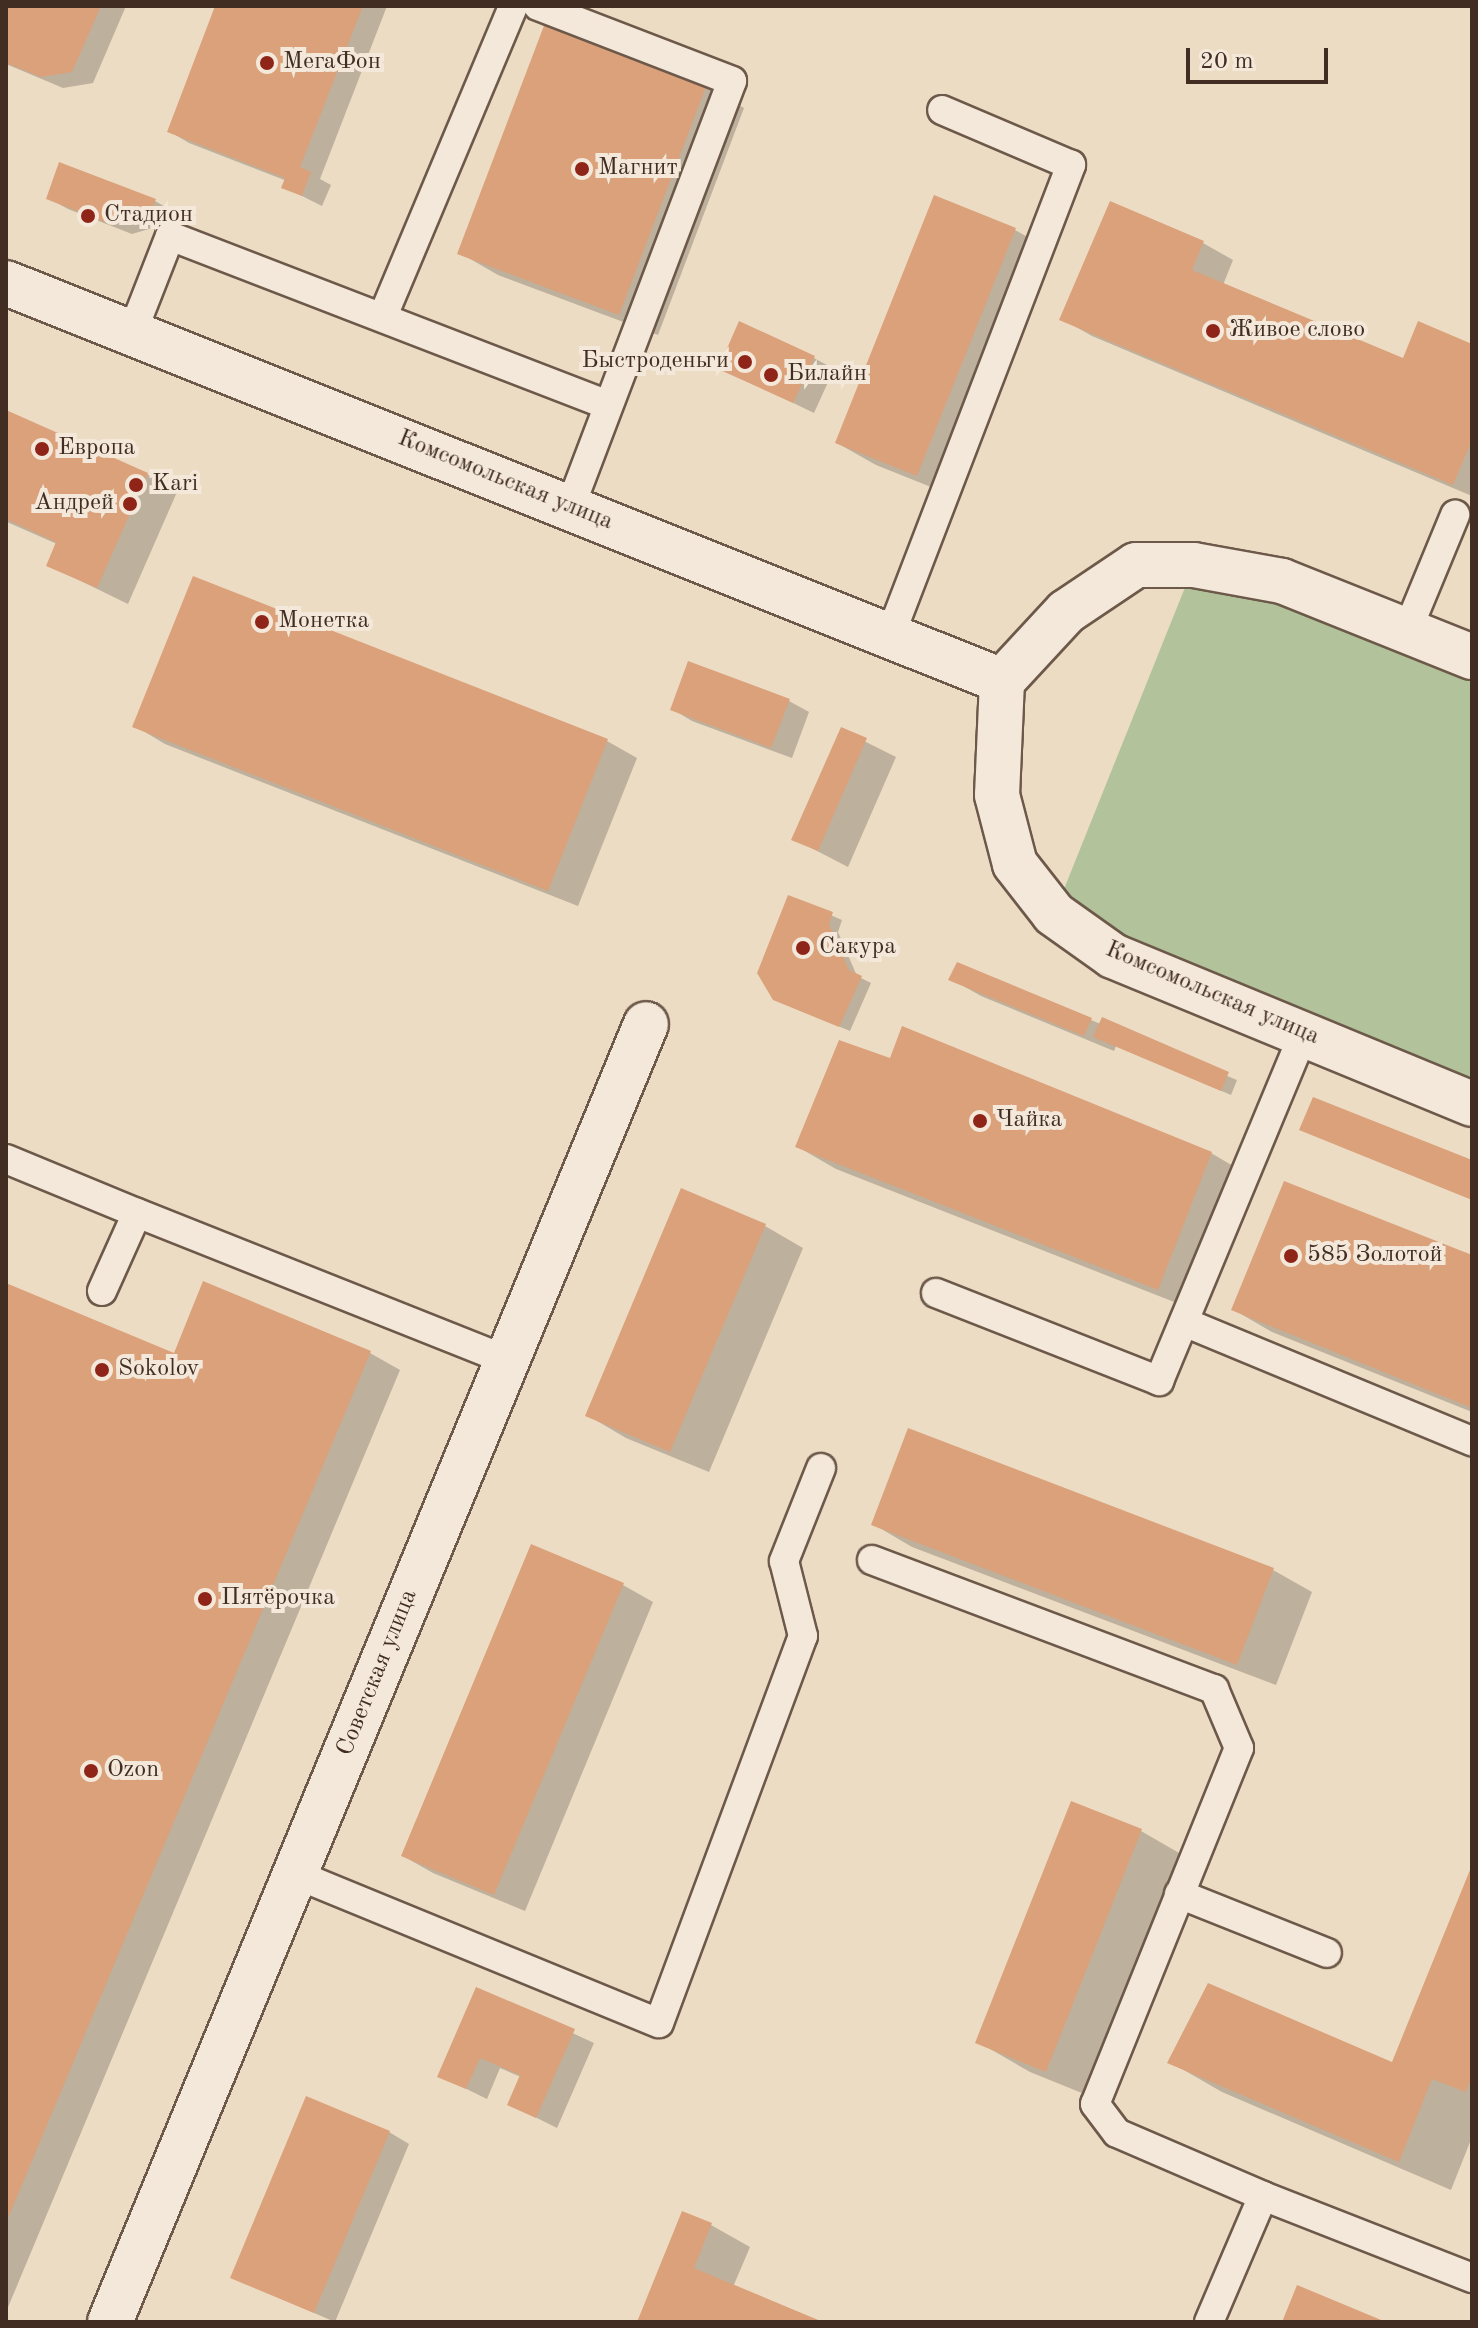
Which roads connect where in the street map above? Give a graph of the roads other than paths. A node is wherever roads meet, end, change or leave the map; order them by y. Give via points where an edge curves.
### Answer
1 (513, 6) edge
2 (538, 6) edge
3 (942, 110) dead end
4 (6, 283) edge
5 (383, 316) junction
6 (132, 333) junction
7 (607, 405) junction
8 (570, 507) junction
9 (1455, 515) dead end
10 (1407, 631) junction
11 (890, 636) junction
12 (1472, 657) edge
13 (1002, 681) junction
14 (646, 1024) dead end
15 (1303, 1035) junction
16 (1472, 1104) edge
17 (6, 1159) edge
18 (137, 1213) junction
19 (102, 1291) dead end
20 (936, 1293) dead end
21 (1184, 1322) junction
22 (507, 1360) junction
23 (1472, 1441) edge
24 (821, 1468) dead end
25 (872, 1560) dead end
26 (295, 1874) junction
27 (1179, 1894) junction
28 (1327, 1953) dead end
29 (1263, 2196) junction
30 (1472, 2278) edge
31 (110, 2322) edge
32 (1209, 2322) edge

1 - 5 lane
2 - 7 lane via 732,81
3 - 11 lane via 1071,165
4 - 6 main road, Комсомольская улица
5 - 6 lane via 170,236
5 - 7 lane
6 - 8 main road, Комсомольская улица
7 - 8 lane
8 - 11 main road, Комсомольская улица
9 - 10 lane
10 - 12 main road
10 - 13 main road via 1282,581 1194,565 1136,565 1066,612
11 - 13 main road, Комсомольская улица
13 - 15 main road, Комсомольская улица via 997,795 1015,864 1054,914 1113,956
14 - 22 main road, Советская улица
15 - 16 main road, Комсомольская улица
15 - 21 lane
17 - 18 lane
18 - 19 lane
18 - 22 lane
20 - 21 lane via 1159,1381
21 - 23 lane
22 - 26 main road, Советская улица
24 - 26 lane via 784,1561 803,1636 659,2023
25 - 27 lane via 1214,1689 1239,1748
26 - 31 main road, Советская улица
27 - 28 lane
27 - 29 lane via 1095,2104 1117,2133
29 - 30 lane
29 - 32 lane

